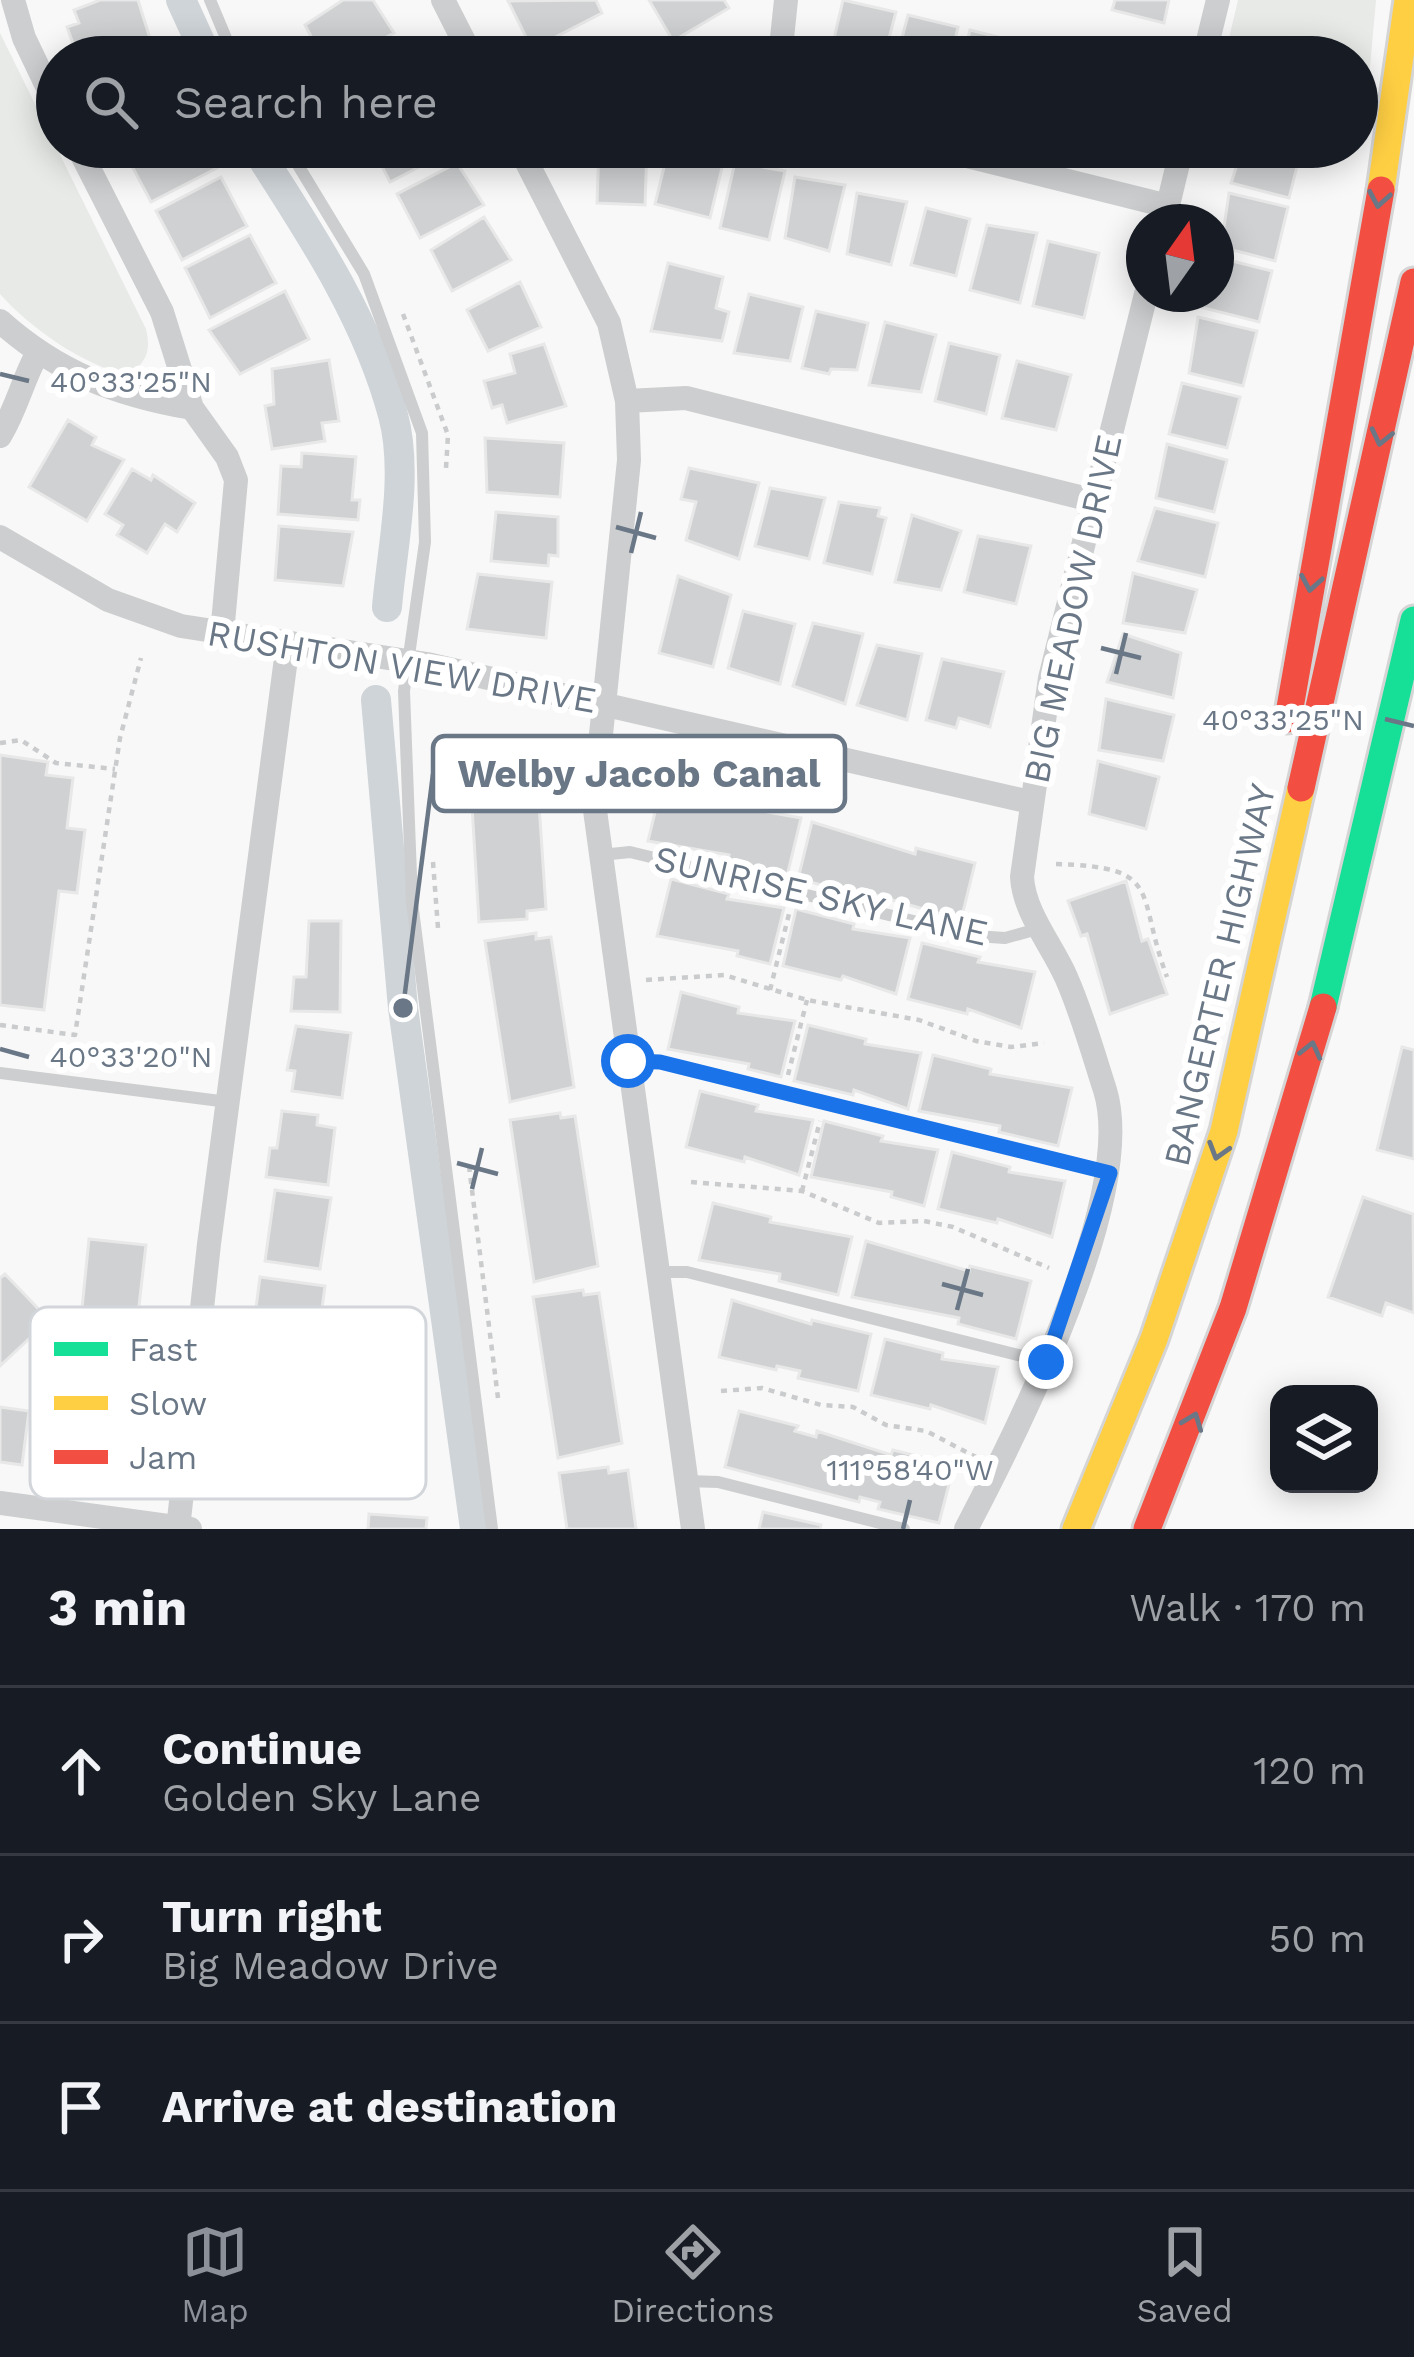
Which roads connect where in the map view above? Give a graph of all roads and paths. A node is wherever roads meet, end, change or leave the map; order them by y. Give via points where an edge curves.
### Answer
1 (13, 0) edge
2 (210, 0) edge
3 (443, 0) edge
4 (786, 0) edge
5 (1219, 0) edge
6 (1408, 0) edge
7 (225, 36) edge
8 (461, 36) edge
9 (782, 36) edge
10 (1210, 36) edge
11 (36, 63) edge
12 (89, 168) edge
13 (300, 168) edge
14 (530, 168) edge
15 (1005, 168) edge
16 (1177, 168) edge
17 (1131, 204) edge
18 (1168, 204) edge
19 (1414, 282) edge
20 (1141, 312) edge
21 (0, 321) edge
22 (38, 352) junction
23 (10, 388) edge
24 (627, 401) junction
25 (192, 408) junction
26 (0, 436) edge
27 (1094, 501) junction
28 (0, 537) edge
29 (1414, 620) edge
30 (222, 634) junction
31 (288, 644) junction
32 (141, 658) dead end
33 (407, 660) junction
34 (1414, 683) edge
35 (602, 702) junction
36 (0, 743) edge
37 (115, 769) junction
38 (1030, 802) junction
39 (432, 842) dead end
40 (599, 855) junction
41 (1056, 865) dead end
42 (794, 892) junction
43 (1346, 916) junction
44 (1041, 928) junction
45 (438, 930) dead end
46 (1168, 977) dead end
47 (646, 980) dead end
48 (770, 990) junction
49 (807, 1000) junction
50 (0, 1025) edge
51 (1246, 1037) junction
52 (1044, 1042) dead end
53 (628, 1061) junction
54 (0, 1073) edge
55 (783, 1092) junction
56 (228, 1102) junction
57 (825, 1103) junction
58 (468, 1159) dead end
59 (1110, 1173) junction
60 (691, 1182) dead end
61 (802, 1191) junction
62 (1049, 1268) dead end
63 (658, 1271) junction
64 (206, 1307) edge
65 (1046, 1362) junction
66 (721, 1391) dead end
67 (500, 1412) dead end
68 (976, 1457) dead end
69 (687, 1481) junction
70 (0, 1503) edge
71 (183, 1528) edge
72 (492, 1529) edge
73 (693, 1529) edge
74 (904, 1529) edge
75 (967, 1529) edge
76 (1076, 1529) edge
77 (1148, 1529) edge

1 - 11 street
2 - 7 lane
3 - 8 street
4 - 9 street
5 - 10 street
6 -> 51 highway via 1256,920
12 - 25 street via 162,312
13 - 33 lane via 364,274 422,433 425,542
14 - 24 street via 609,323
15 - 17 street
16 - 18 street
19 -> 51 highway, BANGERTER HIGHWAY
20 - 27 street, BIG MEADOW DRIVE
21 - 22 street
22 - 23 street
22 - 25 street via 121,395
23 - 26 street via 20,402
24 - 27 street via 686,398
24 - 35 street via 629,460
25 - 30 street via 236,480
27 - 38 street, BIG MEADOW DRIVE via 1049,678
28 - 30 street, RUSHTON VIEW DRIVE via 108,601
29 - 43 highway
30 - 31 street, RUSHTON VIEW DRIVE
31 - 33 street, RUSHTON VIEW DRIVE
31 - 56 street
32 - 37 path
33 - 35 street, RUSHTON VIEW DRIVE
33 - 72 lane via 412,902
34 - 43 highway
35 - 38 street, RUSHTON VIEW DRIVE
35 - 40 street via 594,803
36 - 37 path via 21,740 56,763
37 - 50 path via 75,1035
38 - 44 street, BIG MEADOW DRIVE via 1022,886
39 - 45 path
40 - 42 lane, SUNRISE SKY LANE via 630,852
40 - 53 street
41 - 46 path via 1114,869 1144,887
42 - 44 lane, SUNRISE SKY LANE via 975,936
42 - 48 path
77 -> 43 highway via 1247,1272
44 - 59 street, BIG MEADOW DRIVE via 1108,1099
47 - 48 path via 724,975
48 - 49 path
49 - 52 path via 903,1016 976,1041
49 - 55 path
51 -> 76 highway, BANGERTER HIGHWAY via 1196,1227
53 - 55 lane
53 - 63 street
54 - 56 lane
55 - 57 lane
56 - 64 street
57 - 59 lane
57 - 61 path
58 - 67 path
59 - 65 street, BIG MEADOW DRIVE
60 - 61 path
61 - 62 path via 879,1223 953,1227
63 - 65 lane
63 - 69 street
65 - 75 street, BIG MEADOW DRIVE
66 - 68 path via 762,1388 853,1407
69 - 73 street
69 - 74 lane
70 - 71 street

